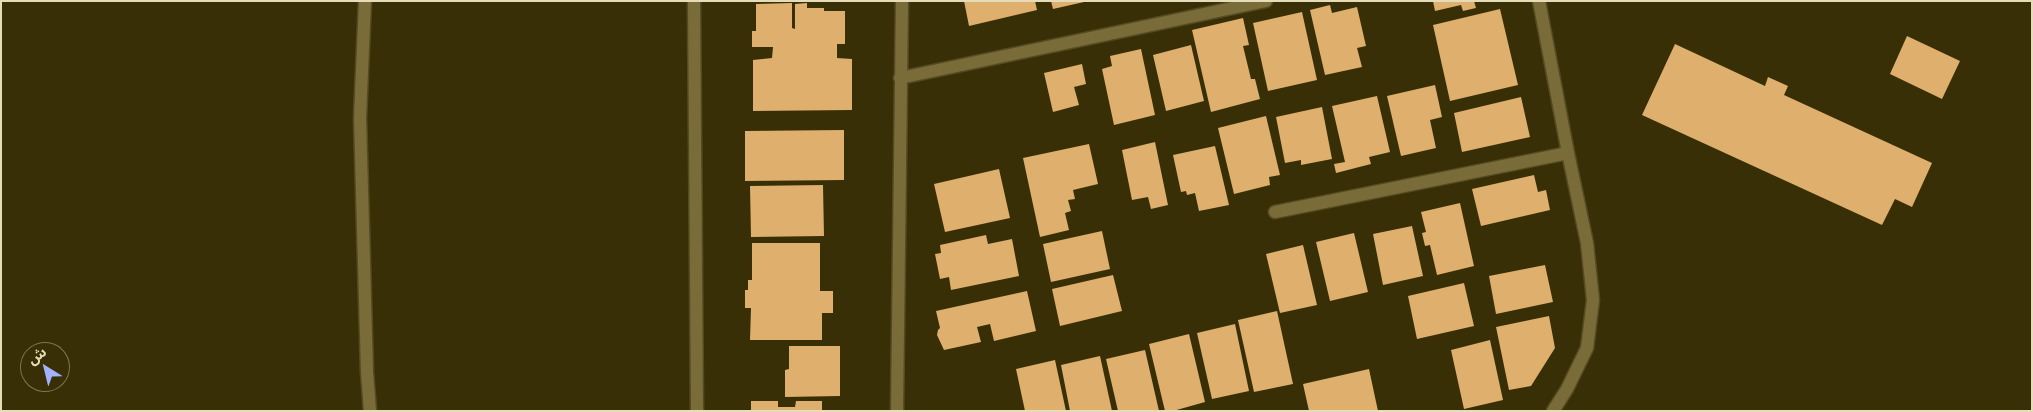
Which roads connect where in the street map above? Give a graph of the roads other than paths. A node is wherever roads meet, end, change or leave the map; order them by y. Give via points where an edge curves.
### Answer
1 (365, 1) edge
2 (694, 1) edge
3 (902, 1) edge
4 (1266, 1) edge
5 (1540, 1) edge
6 (900, 78) junction
7 (1568, 153) junction
8 (1276, 212) dead end
9 (370, 411) edge
10 (697, 411) edge
11 (897, 411) edge
12 (1553, 411) edge

1 - 9 street via 360,156
2 - 10 street
3 - 6 street
4 - 6 street
5 - 7 street
6 - 11 street
7 - 8 street
7 - 12 street via 1587,243 1593,300 1587,348

